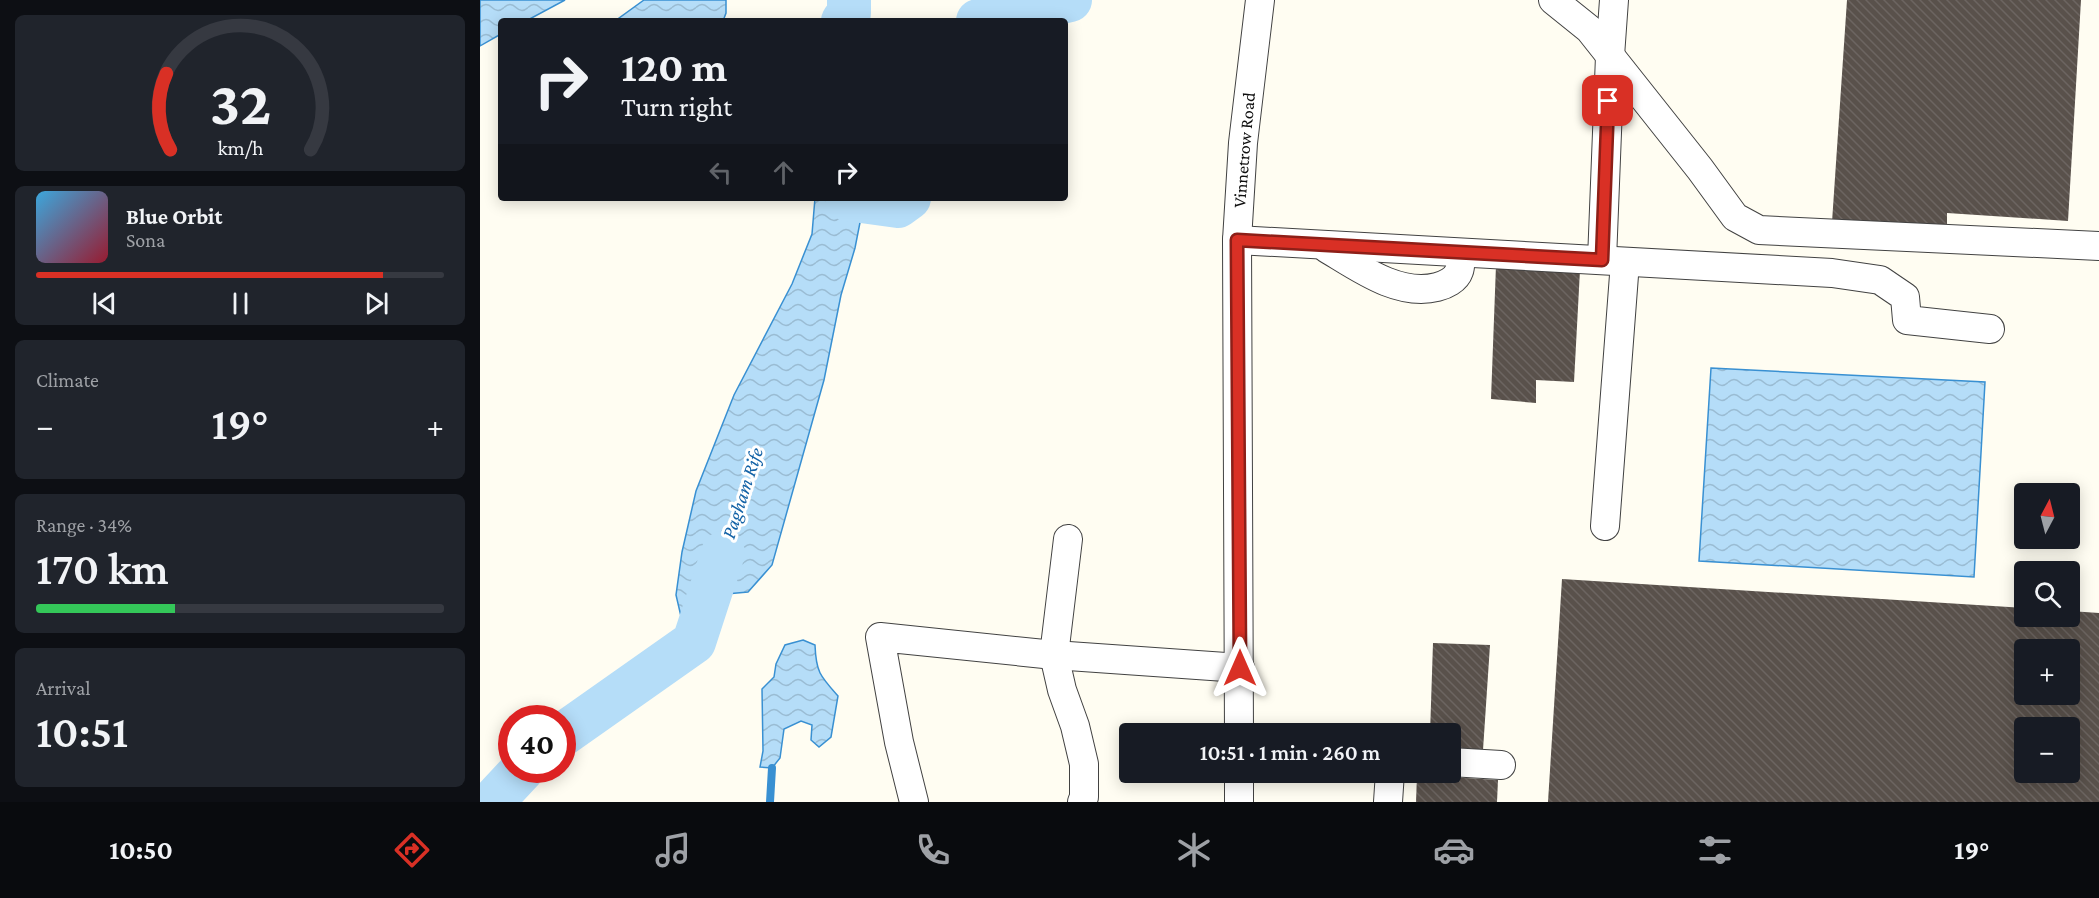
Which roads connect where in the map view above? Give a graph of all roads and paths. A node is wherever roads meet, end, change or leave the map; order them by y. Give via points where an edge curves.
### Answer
1 (1260, 0) edge
2 (1553, 0) edge
3 (1614, 0) edge
4 (1610, 56) junction
5 (1237, 240) junction
6 (1322, 246) junction
7 (2099, 246) edge
8 (1461, 253) junction
9 (1613, 261) junction
10 (1990, 329) dead end
11 (1605, 526) dead end
12 (1068, 539) dead end
13 (1054, 655) junction
14 (1240, 668) junction
15 (1239, 723) edge
16 (1461, 763) edge
17 (1501, 765) dead end
18 (1239, 783) edge
19 (1389, 783) edge
20 (914, 802) edge
21 (1082, 802) edge
22 (1239, 802) edge
23 (1388, 802) edge

1 - 5 street, Vinnetrow Road via 1243,143
2 - 4 street via 1589,29
3 - 4 street
4 - 7 street via 1735,217 1759,230
4 - 9 street
5 - 6 street
5 - 14 street, Vinnetrow Road
6 - 8 street
6 - 8 street via 1401,287 1425,290 1446,285 1458,273
8 - 9 street
9 - 10 street via 1832,273 1881,280 1905,297 1906,320
9 - 11 street
12 - 13 street
13 - 14 street
13 - 20 street via 880,637
13 - 21 street via 1084,764
14 - 15 street, Vinnetrow Road
16 - 17 street
18 - 22 street
19 - 23 street

